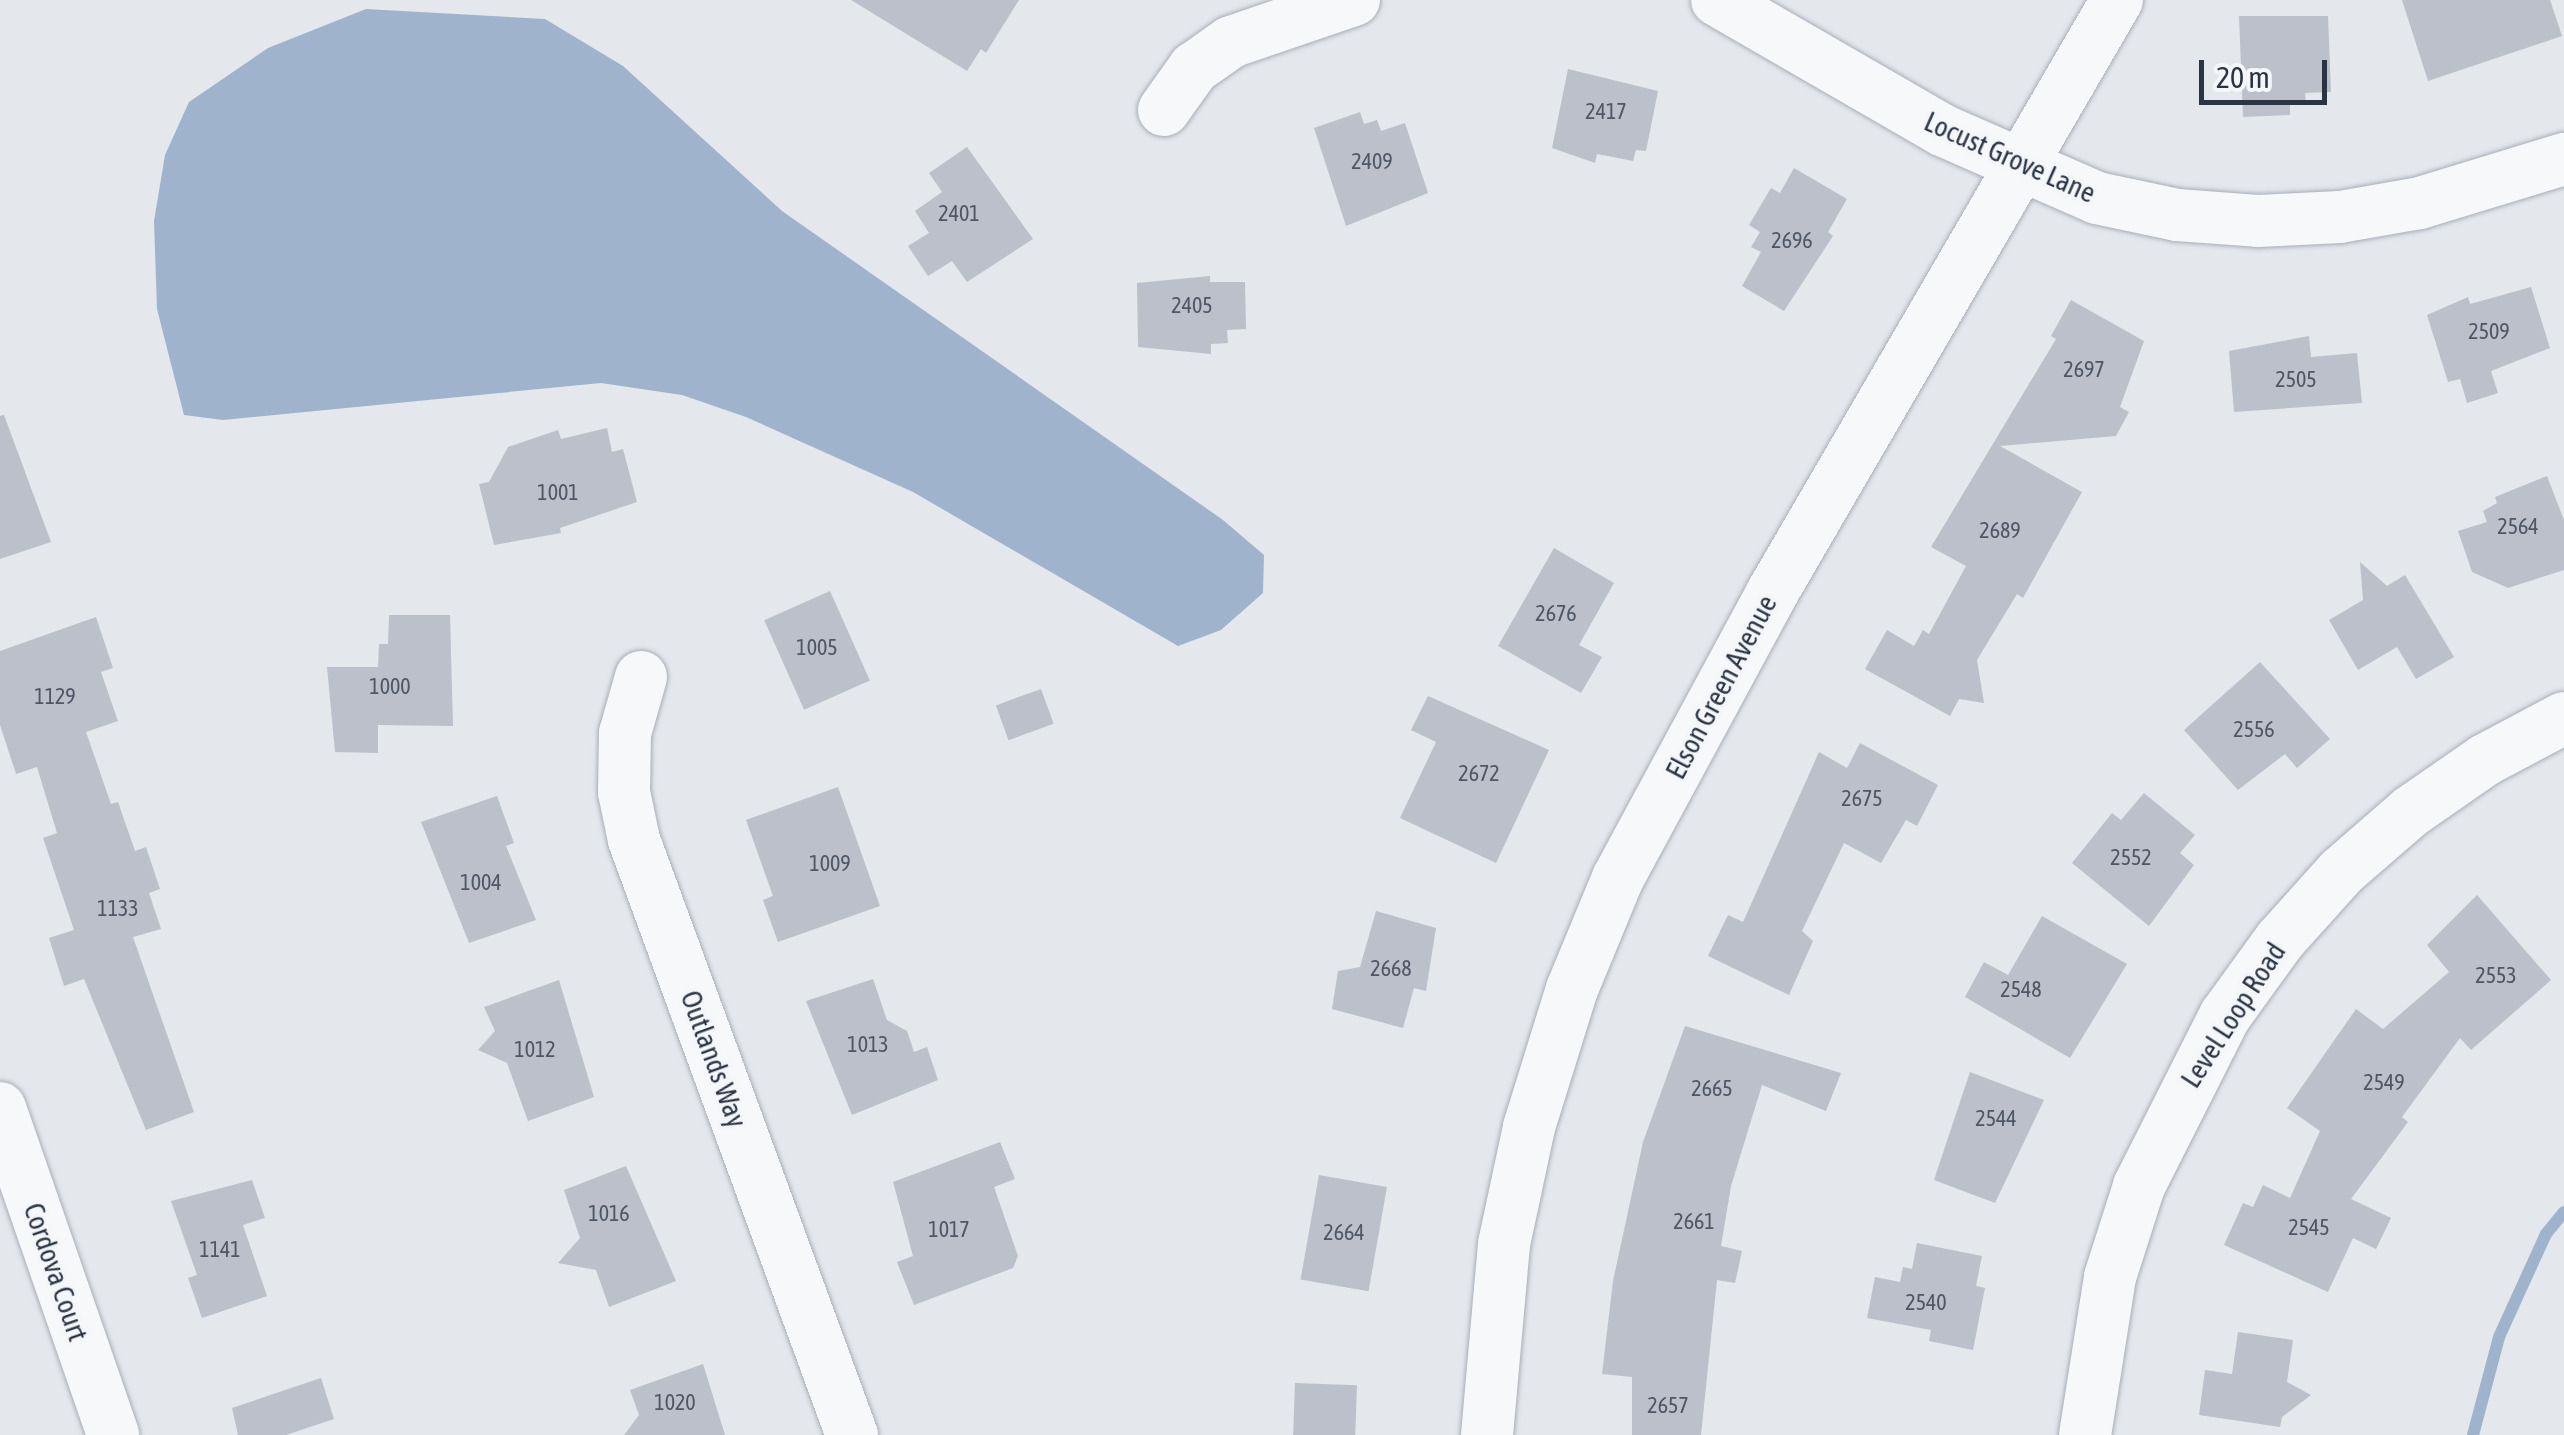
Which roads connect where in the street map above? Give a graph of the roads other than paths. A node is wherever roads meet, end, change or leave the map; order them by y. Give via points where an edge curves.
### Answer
1 (1354, 0) edge
2 (1717, 0) edge
3 (2116, 0) edge
4 (1164, 110) dead end
5 (2564, 159) edge
6 (2016, 164) junction
7 (641, 676) dead end
8 (2564, 718) edge
9 (0, 1108) edge
10 (113, 1435) edge
11 (852, 1435) edge
12 (1486, 1435) edge
13 (2084, 1435) edge

1 - 4 street via 1231,42 1194,68
2 - 6 street, Locust Grove Lane via 1942,130
3 - 6 street, Elson Green Avenue
5 - 6 street, Locust Grove Lane via 2420,204 2340,218 2258,221 2096,198
6 - 12 street, Elson Green Avenue via 1772,593 1612,894 1572,989 1530,1126 1504,1244
7 - 11 street, Outlands Way via 626,733 624,792 634,840
8 - 13 street, Level Loop Road via 2486,760 2396,824 2280,940 2225,1016 2139,1186 2110,1278
9 - 10 street, Cordova Court

